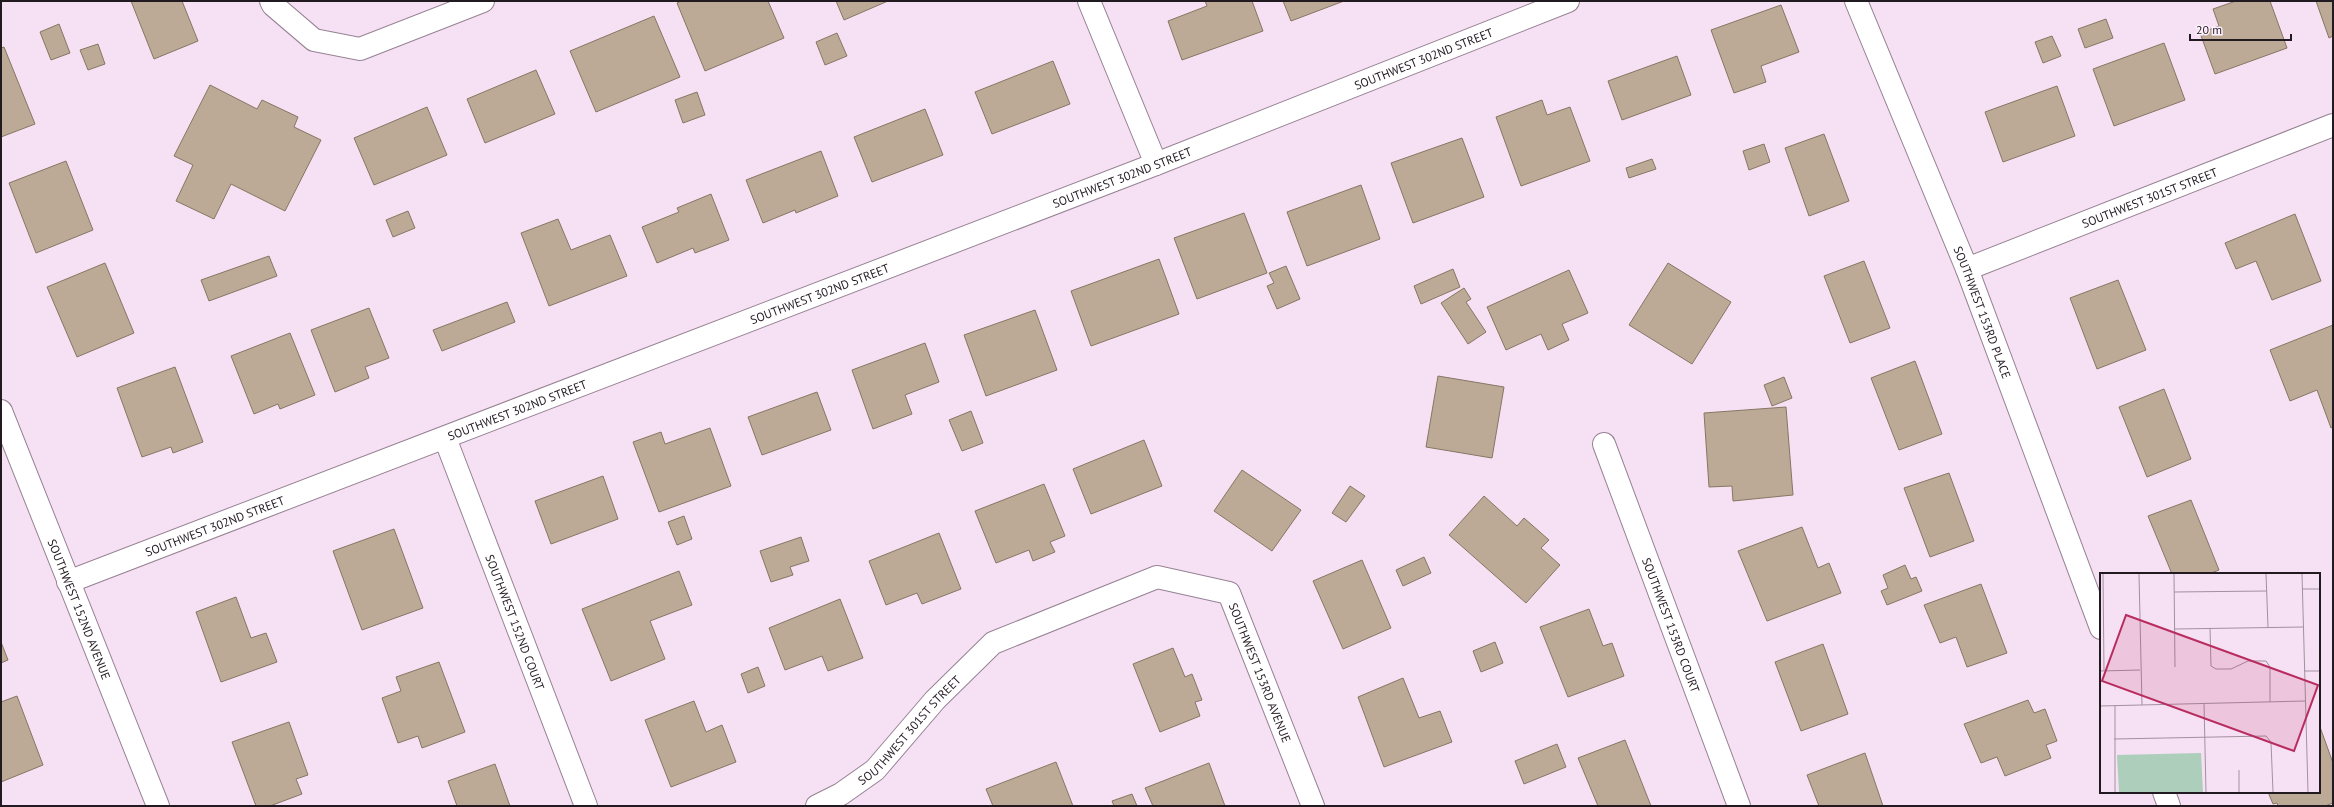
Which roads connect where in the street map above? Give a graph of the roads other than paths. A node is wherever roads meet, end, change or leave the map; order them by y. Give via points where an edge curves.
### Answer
1 (271, 1) edge
2 (483, 1) edge
3 (1089, 1) edge
4 (1568, 1) edge
5 (1856, 1) edge
6 (2333, 125) edge
7 (1156, 164) junction
8 (1967, 269) junction
9 (1, 411) edge
10 (445, 438) junction
11 (1604, 444) dead end
12 (68, 582) junction
13 (2100, 625) edge
14 (993, 643) joint
15 (2164, 793) edge
16 (158, 806) edge
17 (586, 806) edge
18 (817, 806) edge
19 (1313, 806) edge
20 (1739, 806) edge
21 (2169, 806) edge

1 - 2 street via 314,40 360,49
3 - 7 street
4 - 7 street, SOUTHWEST 302ND STREET
5 - 8 street, SOUTHWEST 153RD PLACE
6 - 8 street, SOUTHWEST 301ST STREET
7 - 10 street, SOUTHWEST 302ND STREET
8 - 13 street, SOUTHWEST 153RD PLACE
9 - 12 street, SOUTHWEST 152ND AVENUE
10 - 12 street, SOUTHWEST 302ND STREET
10 - 17 street, SOUTHWEST 152ND COURT
11 - 20 street, SOUTHWEST 153RD COURT
12 - 16 street, SOUTHWEST 152ND AVENUE
14 - 18 street, SOUTHWEST 301ST STREET via 934,700 875,770 841,794
14 - 19 street, SOUTHWEST 153RD AVENUE via 1157,577 1229,593
15 - 21 street

